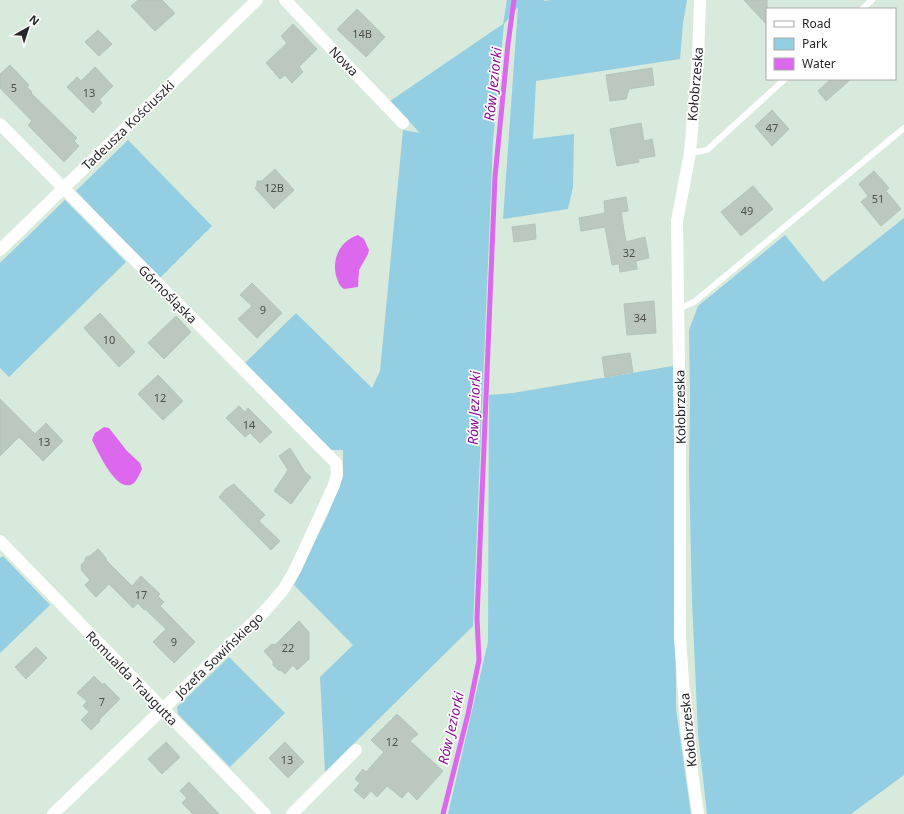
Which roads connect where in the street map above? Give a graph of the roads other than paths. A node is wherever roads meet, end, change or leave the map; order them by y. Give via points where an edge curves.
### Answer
1 (257, 0) edge
2 (285, 0) edge
3 (700, 0) edge
4 (872, 0) edge
5 (863, 8) edge
6 (784, 80) edge
7 (403, 123) dead end
8 (0, 124) edge
9 (904, 128) edge
10 (690, 153) junction
11 (63, 188) junction
12 (0, 250) edge
13 (678, 309) junction
14 (336, 463) joint
15 (0, 541) edge
16 (162, 709) junction
17 (356, 750) dead end
18 (53, 814) edge
19 (265, 814) edge
20 (292, 814) edge
21 (698, 814) edge

1 - 11 street, Tadeusza Kościuszki
2 - 7 street, Nowa
3 - 10 street, Kołobrzeska
4 - 5 lane
6 - 10 lane via 707,150
8 - 11 street, Górnośląska
9 - 13 lane via 694,302
10 - 13 street, Kołobrzeska via 677,221
11 - 12 street, Tadeusza Kościuszki
11 - 14 street, Górnośląska
13 - 21 street, Kołobrzeska via 680,638 687,736
14 - 16 street, Józefa Sowińskiego via 334,485 295,570 283,590 264,612
15 - 16 street, Romualda Traugutta
16 - 18 street, Józefa Sowińskiego
16 - 19 street, Romualda Traugutta
17 - 20 street

